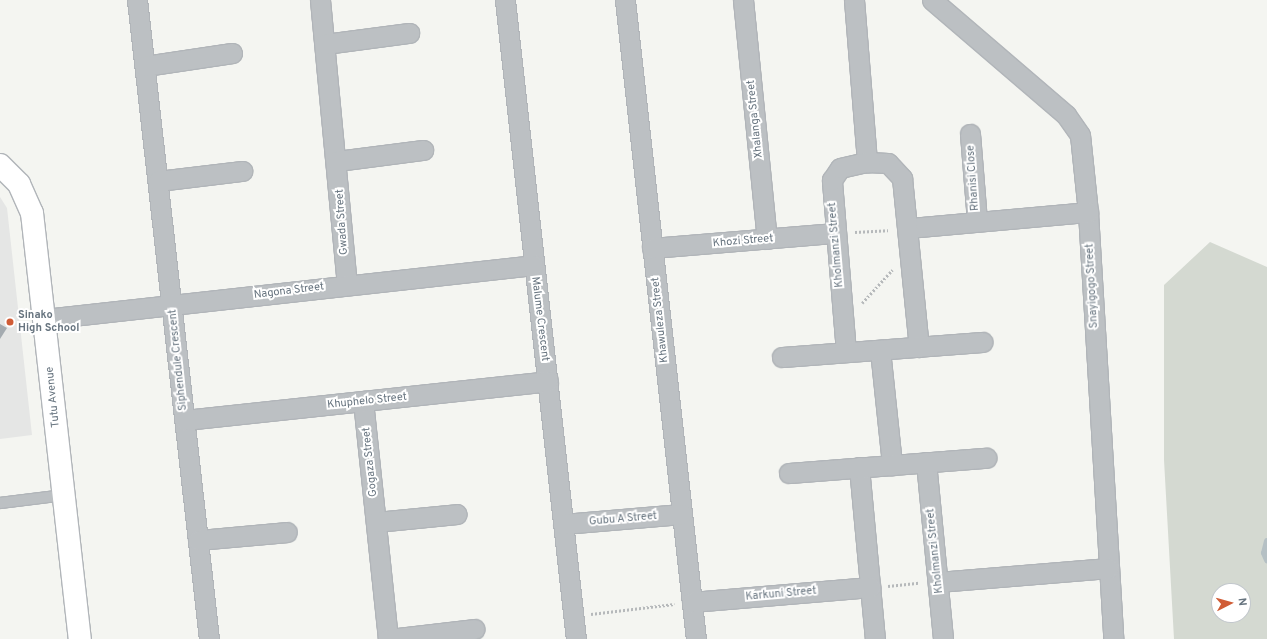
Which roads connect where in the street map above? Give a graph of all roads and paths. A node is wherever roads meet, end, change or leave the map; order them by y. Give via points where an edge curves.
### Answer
1 (137, 0) edge
2 (320, 0) edge
3 (505, 0) edge
4 (625, 0) edge
5 (743, 0) edge
6 (854, 0) edge
7 (932, 0) edge
8 (409, 33) dead end
9 (325, 44) junction
10 (232, 53) dead end
11 (145, 66) junction
12 (970, 134) dead end
13 (423, 150) dead end
14 (337, 161) junction
15 (867, 162) junction
16 (0, 165) edge
17 (242, 171) dead end
18 (158, 181) junction
19 (1088, 212) junction
20 (977, 221) junction
21 (909, 228) junction
22 (835, 233) junction
23 (767, 239) junction
24 (652, 248) junction
25 (533, 265) junction
26 (893, 268) dead end
27 (347, 284) junction
28 (172, 306) junction
29 (45, 319) junction
30 (844, 322) junction
31 (982, 342) dead end
32 (919, 347) junction
33 (880, 350) junction
34 (846, 352) junction
35 (782, 357) dead end
36 (548, 381) junction
37 (363, 401) junction
38 (185, 420) junction
39 (986, 458) dead end
40 (926, 462) junction
41 (892, 464) junction
42 (859, 468) junction
43 (789, 473) dead end
44 (64, 495) junction
45 (0, 503) edge
46 (457, 514) dead end
47 (682, 514) junction
48 (376, 522) junction
49 (563, 524) junction
50 (288, 532) dead end
51 (198, 540) junction
52 (1108, 568) junction
53 (938, 582) junction
54 (870, 587) junction
55 (692, 602) junction
56 (573, 616) junction
57 (474, 629) dead end
58 (80, 639) edge
59 (209, 639) edge
60 (388, 639) edge
61 (576, 639) edge
62 (696, 639) edge
63 (875, 639) edge
64 (943, 639) edge
65 (1113, 639) edge

1 - 11 street, Siphendule Crescent
2 - 9 street, Gwada Street
3 - 25 street, Malume Crescent
4 - 24 street, Khawuleza Street
5 - 23 street, Xhalanga Street
6 - 15 street
7 - 19 street, Snayigogo Street via 1075,126 1084,149
8 - 9 street
9 - 14 street, Gwada Street
10 - 11 street
11 - 18 street, Siphendule Crescent
12 - 20 street, Rhanisi Close
13 - 14 street
14 - 27 street, Gwada Street
15 - 21 street, Kholmanzi Street via 888,162 899,170
15 - 22 street, Kholmanzi Street via 840,168 833,175
16 - 29 street, Tutu Avenue via 19,184 32,213
17 - 18 street
18 - 28 street, Siphendule Crescent
19 - 20 street
19 - 52 street, Snayigogo Street
20 - 21 street
21 - 22 path
21 - 32 street, Kholmanzi Street
22 - 23 street, Khozi Street
22 - 30 street, Kholmanzi Street
23 - 24 street, Khozi Street
24 - 47 street, Khawuleza Street
25 - 27 street, Nagona Street
25 - 36 street, Malume Crescent
26 - 30 path
27 - 28 street, Nagona Street
28 - 29 street, Nagona Street
28 - 38 street, Siphendule Crescent
29 - 44 street, Tutu Avenue
30 - 34 street, Kholmanzi Street
31 - 32 street
32 - 33 street
33 - 34 street
33 - 41 street
34 - 35 street
36 - 37 street, Khuphelo Street
36 - 49 street, Malume Crescent
37 - 38 street, Khuphelo Street
37 - 48 street, Gogaza Street
38 - 51 street, Siphendule Crescent
39 - 40 street
40 - 41 street
40 - 53 street, Kholmanzi Street
41 - 42 street
42 - 43 street
42 - 54 street
44 - 45 lane
44 - 58 street, Tutu Avenue
46 - 48 street
47 - 49 street, Gubu A Street
47 - 55 street, Khawuleza Street
48 - 60 street, Gogaza Street
49 - 56 street, Malume Crescent
50 - 51 street
51 - 59 street, Siphendule Crescent
52 - 53 street
52 - 65 street, Snayigogo Street
53 - 54 path
53 - 64 street, Kholmanzi Street
54 - 55 street, Karkuni Street
54 - 63 street
55 - 56 path
55 - 62 street, Khawuleza Street
56 - 61 street, Malume Crescent
57 - 60 street, Gogaza Street

